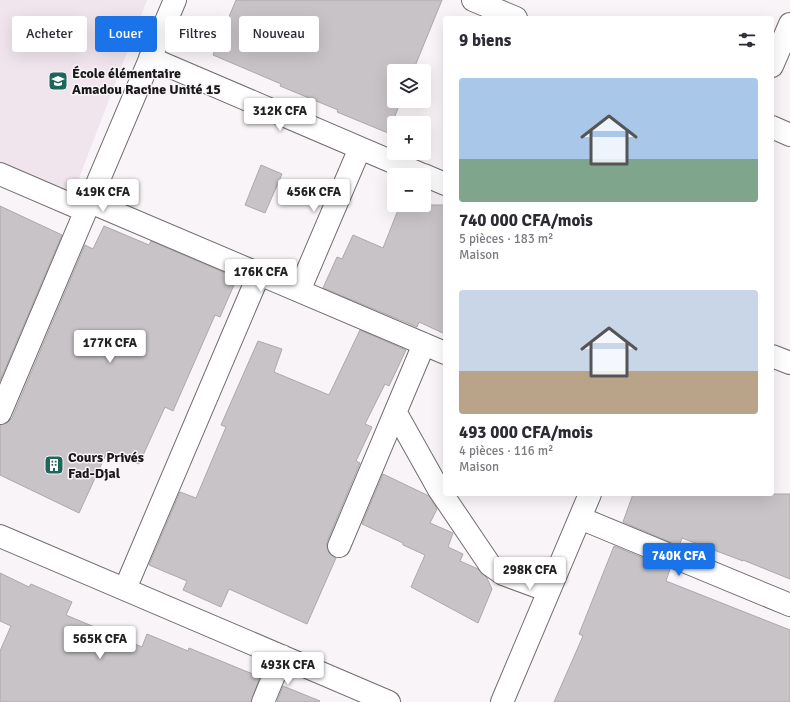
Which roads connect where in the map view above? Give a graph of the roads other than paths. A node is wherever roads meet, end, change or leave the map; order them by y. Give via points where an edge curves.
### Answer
1 (175, 0) edge
2 (473, 0) edge
3 (511, 16) edge
4 (790, 24) edge
5 (150, 58) junction
6 (774, 61) edge
7 (774, 128) edge
8 (790, 135) edge
9 (360, 148) junction
10 (407, 168) edge
11 (0, 174) edge
12 (431, 178) edge
13 (443, 183) edge
14 (88, 206) junction
15 (259, 274) junction
16 (299, 291) junction
17 (424, 344) junction
18 (443, 352) edge
19 (774, 357) edge
20 (790, 363) edge
21 (0, 413) edge
22 (396, 413) junction
23 (443, 495) edge
24 (443, 496) edge
25 (589, 496) edge
26 (580, 518) junction
27 (0, 536) edge
28 (339, 546) dead end
29 (125, 589) junction
30 (549, 591) junction
31 (790, 606) edge
32 (282, 656) junction
33 (263, 702) edge
34 (389, 702) edge
35 (502, 702) edge

1 - 5 street
2 - 3 street
4 - 6 street
5 - 9 street
5 - 14 street
7 - 8 street
9 - 10 street
9 - 16 street
11 - 14 street
12 - 13 street
14 - 15 street
14 - 21 street
15 - 16 street
15 - 29 street
16 - 17 street
17 - 18 street
17 - 22 street
19 - 20 street
22 - 23 street
22 - 28 street
24 - 30 street via 490,565 502,574
25 - 26 street
26 - 30 street
26 - 31 street
27 - 29 street
29 - 32 street
30 - 35 street
32 - 33 street
32 - 34 street

